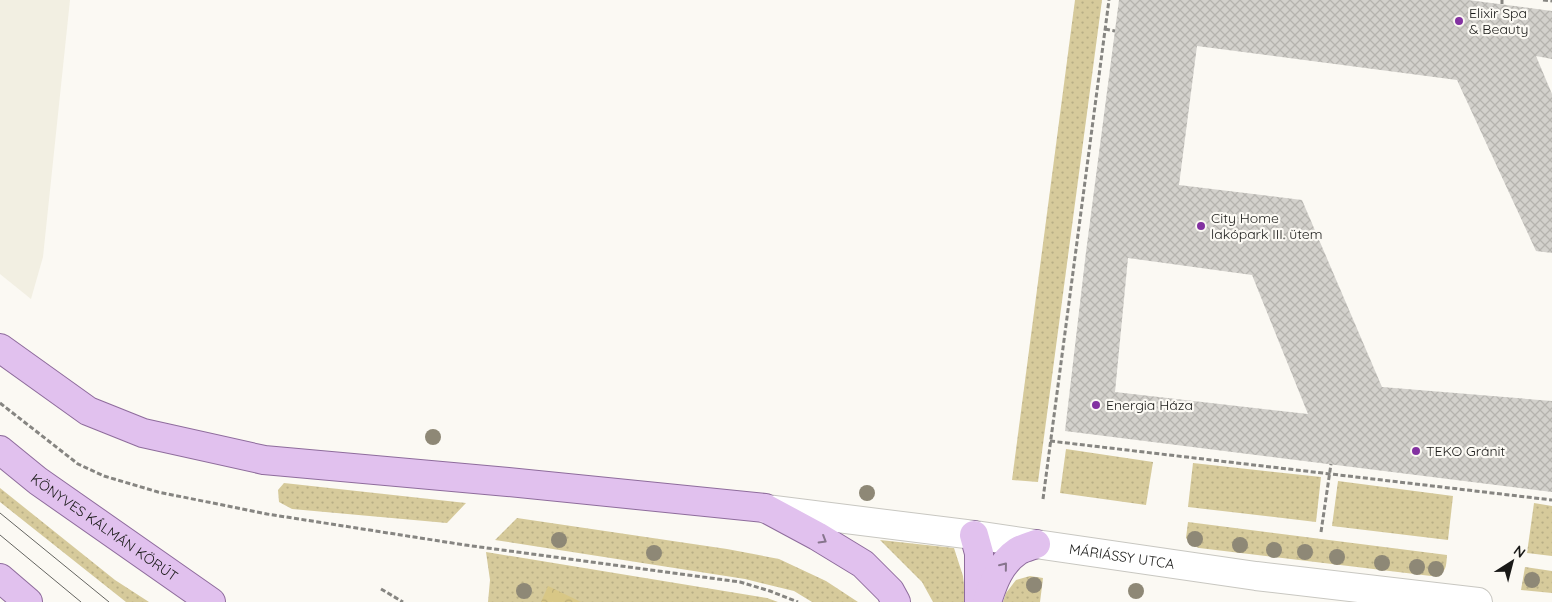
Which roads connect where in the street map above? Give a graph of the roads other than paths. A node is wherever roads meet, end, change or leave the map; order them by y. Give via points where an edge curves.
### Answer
1 (0, 348) edge
2 (0, 450) edge
3 (764, 508) junction
4 (974, 535) junction
5 (1036, 544) junction
6 (0, 578) edge
7 (28, 602) edge
8 (211, 602) edge
9 (896, 602) edge
10 (979, 602) edge
11 (987, 602) edge
12 (1478, 602) edge

1 - 3 main road via 88,412 143,433 264,460
2 - 8 main road, KÖNYVES KÁLMÁN KÖRÚT via 38,481
3 - 4 street, MÁRIÁSSY UTCA
3 -> 9 main road via 863,564
4 - 5 street, MÁRIÁSSY UTCA
4 - 10 main road via 979,552
11 -> 5 main road via 992,585 1006,563 1018,551
5 - 12 street, MÁRIÁSSY UTCA via 1256,576
6 - 7 main road

